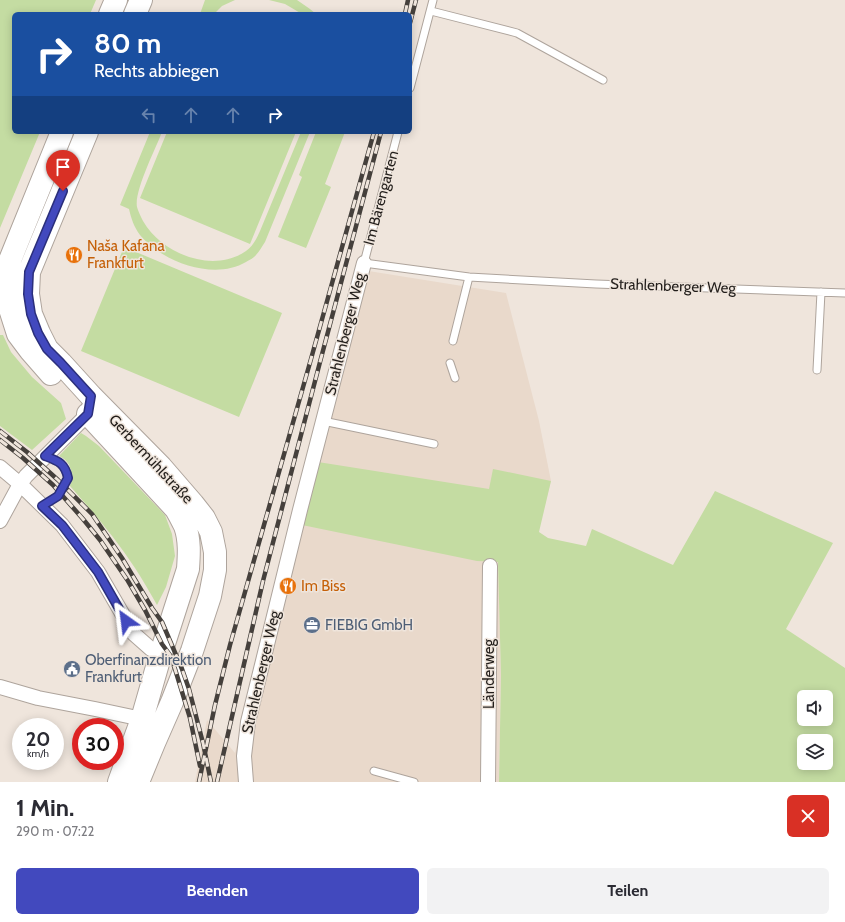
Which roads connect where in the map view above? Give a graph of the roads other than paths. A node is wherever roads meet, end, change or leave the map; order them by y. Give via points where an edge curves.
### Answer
1 (116, 0) edge
2 (141, 0) edge
3 (433, 0) edge
4 (431, 10) junction
5 (111, 12) edge
6 (136, 12) edge
7 (603, 80) dead end
8 (412, 81) edge
9 (61, 134) edge
10 (86, 134) edge
11 (397, 134) edge
12 (364, 263) junction
13 (469, 277) junction
14 (822, 292) junction
15 (845, 293) edge
16 (453, 341) dead end
17 (450, 363) dead end
18 (818, 370) dead end
19 (455, 378) dead end
20 (89, 405) junction
21 (323, 421) junction
22 (434, 444) dead end
23 (45, 456) junction
24 (0, 467) edge
25 (20, 484) junction
26 (42, 506) junction
27 (0, 521) edge
28 (490, 566) dead end
29 (188, 569) junction
30 (210, 596) junction
31 (161, 653) junction
32 (0, 687) edge
33 (142, 719) junction
34 (154, 743) junction
35 (374, 771) dead end
36 (119, 782) edge
37 (138, 782) edge
38 (246, 782) edge
39 (414, 782) edge
40 (488, 782) edge

1 - 5 main road
2 - 6 main road
3 - 4 lane
4 - 7 lane via 517,33
4 - 8 lane
9 - 20 main road, Gerbermühlstraße via 10,260 10,308 18,334 30,350 45,368
10 - 20 main road, Gerbermühlstraße via 29,272 28,294 31,314 38,333
11 - 12 lane, Im Bärengarten
12 - 13 lane, Strahlenberger Weg
12 - 21 street, Strahlenberger Weg
13 - 14 lane, Strahlenberger Weg
13 - 16 lane
14 - 15 lane, Strahlenberger Weg
14 - 18 lane
17 - 19 lane
20 - 23 street
20 - 29 main road, Gerbermühlstraße via 176,509 188,541
20 - 30 main road, Gerbermühlstraße via 161,467 204,518 211,532 215,552 215,570
21 - 22 lane
21 - 38 street, Strahlenberger Weg via 248,722 244,756
23 - 25 street
23 - 26 lane via 59,461 67,471 68,478 58,496
24 - 25 street
25 - 26 street
25 - 27 street
26 - 31 street via 62,525 98,572 134,634 151,649
28 - 40 street, Länderweg
29 - 30 main road via 195,566 203,569 207,575
29 - 31 main road, Gerbermühlstraße
30 - 34 main road, Gerbermühlstraße via 192,651
31 - 33 main road, Gerbermühlstraße
32 - 33 street via 38,698
33 - 34 street
33 - 36 main road, Gerbermühlstraße
34 - 37 main road, Gerbermühlstraße
35 - 39 lane

